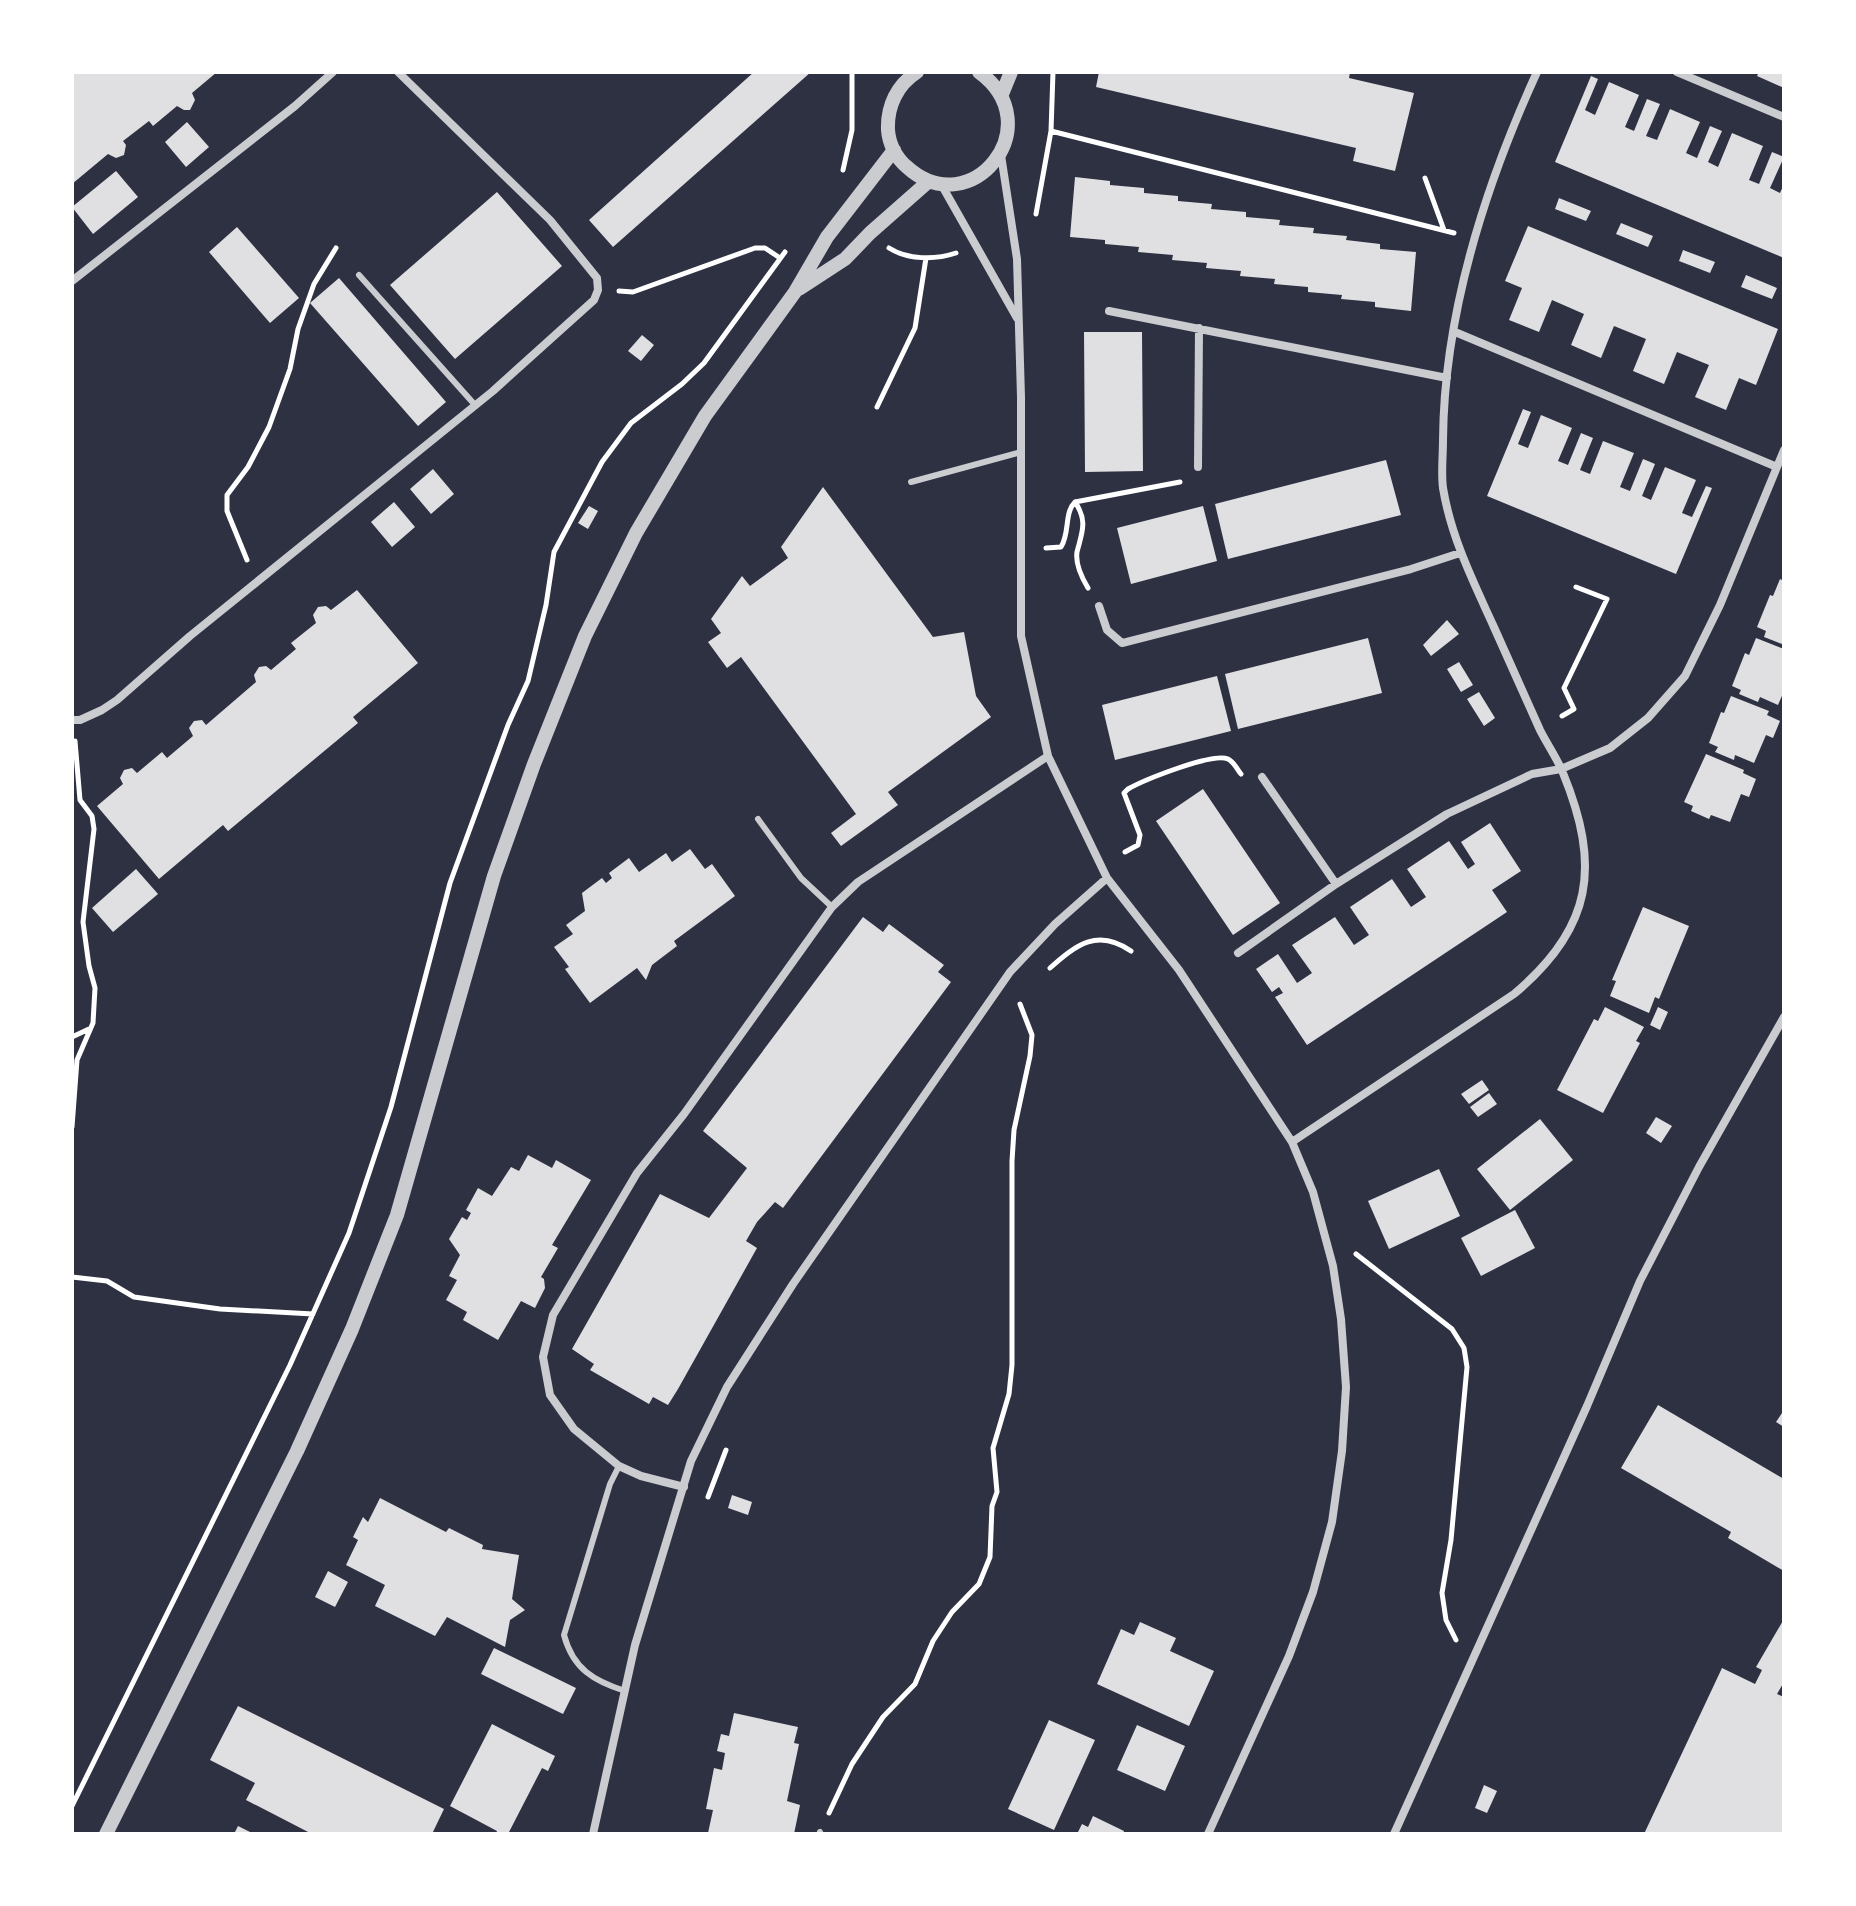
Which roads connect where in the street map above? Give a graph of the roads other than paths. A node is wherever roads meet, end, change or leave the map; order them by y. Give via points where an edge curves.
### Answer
1 (333, 72) edge
2 (398, 72) edge
3 (917, 72) edge
4 (979, 72) edge
5 (1011, 72) edge
6 (1537, 72) edge
7 (1677, 72) edge
8 (899, 78) edge
9 (1002, 94) junction
10 (1784, 117) edge
11 (894, 150) junction
12 (1001, 155) junction
13 (935, 183) junction
14 (359, 275) dead end
15 (72, 281) edge
16 (795, 292) junction
17 (1109, 311) dead end
18 (1019, 322) junction
19 (1199, 328) junction
20 (1455, 332) junction
21 (1447, 378) junction
22 (475, 405) junction
23 (1784, 450) edge
24 (1021, 452) junction
25 (1198, 467) road end
26 (1777, 467) junction
27 (911, 482) dead end
28 (1460, 553) junction
29 (1099, 606) road end
30 (74, 720) edge
31 (1048, 756) junction
32 (1561, 769) junction
33 (1262, 777) dead end
34 (758, 819) dead end
35 (1107, 878) junction
36 (1336, 884) junction
37 (832, 907) junction
38 (1238, 953) dead end
39 (1784, 1017) edge
40 (1292, 1142) junction
41 (619, 1466) junction
42 (684, 1487) junction
43 (625, 1691) junction
44 (106, 1834) edge
45 (593, 1834) edge
46 (1208, 1834) edge
47 (1394, 1834) edge

1 - 15 street
2 - 22 street via 550,220 597,278 594,300
3 - 8 street
4 - 9 street
5 - 9 street
6 - 20 street via 1475,238
7 - 10 street
8 - 11 street via 888,116
9 - 12 street via 1008,135
11 - 13 street via 915,175
11 - 16 street via 827,237
12 - 13 street via 976,178
12 - 18 street via 1017,259
13 - 16 street via 845,259
13 - 18 street
14 - 22 lane
16 - 44 street via 705,416 636,533 585,636 494,876 397,1215 352,1329
17 - 19 street
18 - 24 street
19 - 21 street
19 - 25 street
20 - 21 street
20 - 26 street
21 - 28 street via 1443,487
22 - 30 street via 117,700
23 - 26 street
24 - 27 lane
24 - 31 street via 1021,636
26 - 32 street via 1685,676 1648,718 1610,748
28 - 29 street via 1122,643 1107,630
28 - 32 street
31 - 35 street
31 - 37 street via 858,882
32 - 36 street via 1532,774 1447,814
32 - 40 street via 1576,807 1586,866 1574,924 1557,951 1514,994
33 - 36 street
34 - 37 lane via 801,878
35 - 40 street via 1179,970
35 - 42 street via 1010,972 793,1284 736,1374 691,1461
36 - 38 street
37 - 41 street via 637,1173 553,1315 543,1357 550,1395 574,1429
39 - 47 street via 1640,1281
40 - 46 street via 1313,1192 1333,1266 1346,1387 1342,1451 1332,1522 1313,1592
41 - 42 street
41 - 43 lane via 564,1635 584,1671 599,1683
42 - 43 street
43 - 45 street

